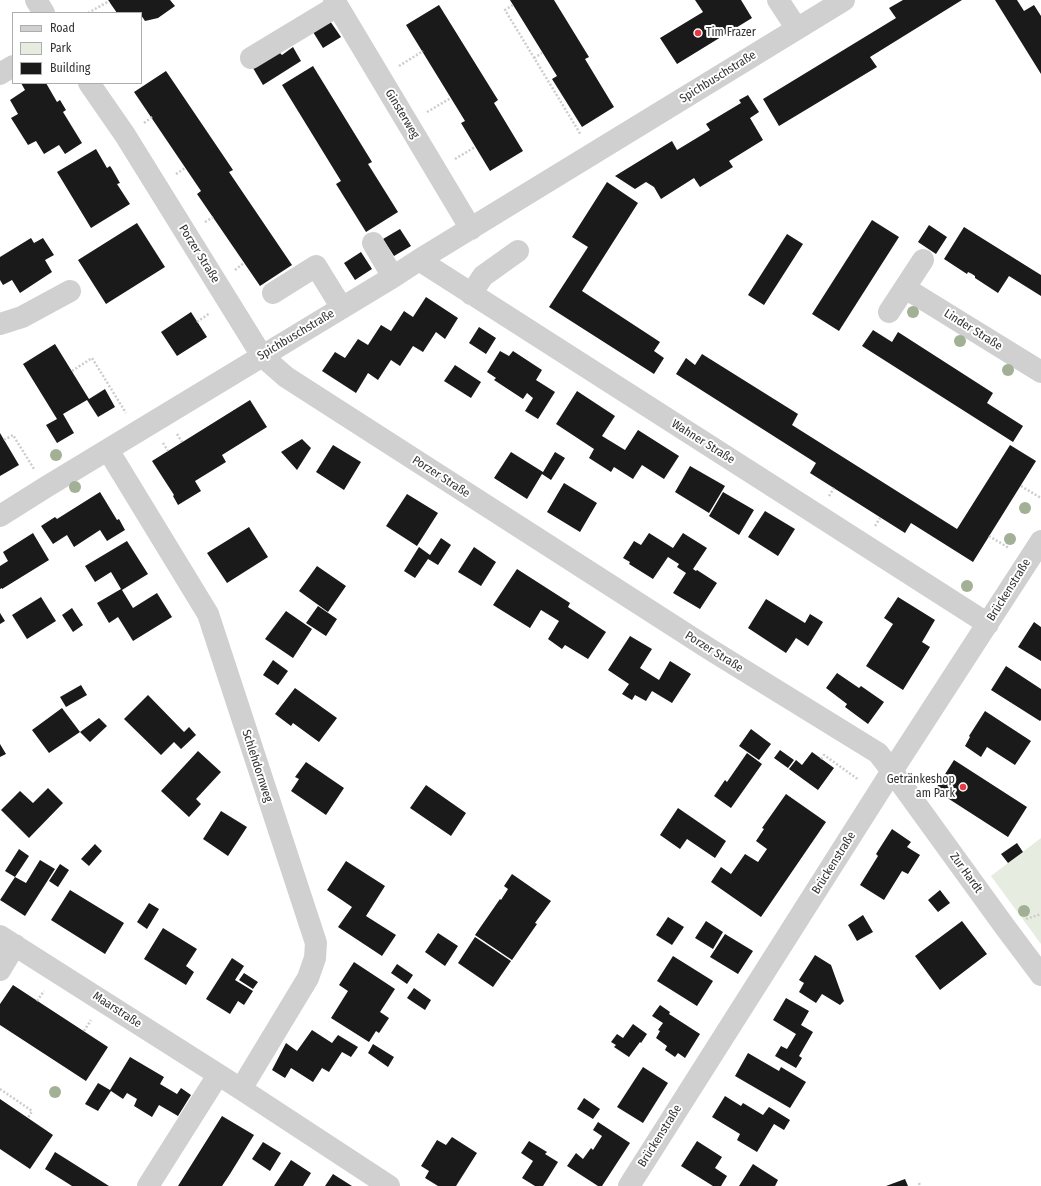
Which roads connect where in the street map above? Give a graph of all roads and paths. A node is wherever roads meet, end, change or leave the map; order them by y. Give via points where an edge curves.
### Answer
1 (36, 0) edge
2 (778, 0) edge
3 (844, 0) edge
4 (109, 1) dead end
5 (335, 3) edge
6 (513, 5) dead end
7 (43, 12) edge
8 (90, 12) edge
9 (796, 29) junction
10 (542, 53) dead end
11 (250, 58) dead end
12 (534, 58) junction
13 (12, 67) edge
14 (0, 74) edge
15 (90, 84) edge
16 (451, 98) dead end
17 (567, 102) dead end
18 (562, 105) junction
19 (408, 124) junction
20 (593, 155) junction
21 (471, 229) junction
22 (373, 244) dead end
23 (518, 251) dead end
24 (419, 260) junction
25 (923, 260) dead end
26 (394, 277) junction
27 (905, 288) junction
28 (70, 291) dead end
29 (273, 293) dead end
30 (471, 294) junction
31 (342, 308) junction
32 (889, 312) dead end
33 (0, 324) edge
34 (262, 356) junction
35 (72, 371) dead end
36 (1041, 372) edge
37 (137, 432) junction
38 (4, 440) dead end
39 (108, 450) junction
40 (1021, 486) dead end
41 (46, 487) junction
42 (1041, 498) edge
43 (0, 516) edge
44 (1041, 541) edge
45 (988, 624) junction
46 (822, 759) dead end
47 (892, 771) junction
48 (878, 793) junction
49 (8, 941) edge
50 (0, 970) edge
51 (1041, 974) edge
52 (218, 1075) junction
53 (241, 1089) junction
54 (0, 1090) edge
55 (28, 1118) dead end
56 (148, 1186) edge
57 (389, 1186) edge
58 (628, 1186) edge

1 - 7 street
2 - 9 street
3 - 9 street, Spichbuschstraße
4 - 8 path
5 - 11 street
5 - 19 street, Ginsterweg
6 - 12 path via 505,10
9 - 20 street, Spichbuschstraße
10 - 12 path
12 - 18 path
13 - 14 street
15 - 34 street, Porzer Straße via 125,135
16 - 19 path
17 - 18 path
18 - 20 path
19 - 21 street, Ginsterweg
20 - 21 street, Spichbuschstraße
21 - 24 street, Spichbuschstraße
22 - 26 street
23 - 30 street via 483,276
24 - 26 street, Spichbuschstraße
24 - 30 street, Wahner Straße
25 - 27 street
26 - 31 street, Spichbuschstraße
27 - 32 street
27 - 36 street, Linder Straße
28 - 33 street via 22,317
29 - 31 street via 316,266
30 - 45 street, Wahner Straße
31 - 34 street, Spichbuschstraße
34 - 37 street, Spichbuschstraße
34 - 47 street, Porzer Straße via 286,377 711,650 878,753
35 - 37 path via 92,358
37 - 39 street, Spichbuschstraße
38 - 41 path via 12,435
39 - 41 street, Spichbuschstraße
39 - 53 street, Schlehdornweg via 208,614 316,943 315,958 308,978
40 - 42 path
41 - 43 street, Spichbuschstraße
44 - 45 street, Brückenstraße
45 - 47 street, Brückenstraße
46 - 48 path via 824,755
47 - 48 street, Brückenstraße
47 - 51 street, Zur Hardt
48 - 58 street, Brückenstraße
49 - 50 street, Maarstraße
49 - 52 street, Maarstraße
52 - 53 street, Maarstraße
52 - 56 street
53 - 57 street, Maarstraße
54 - 55 path via 32,1111

